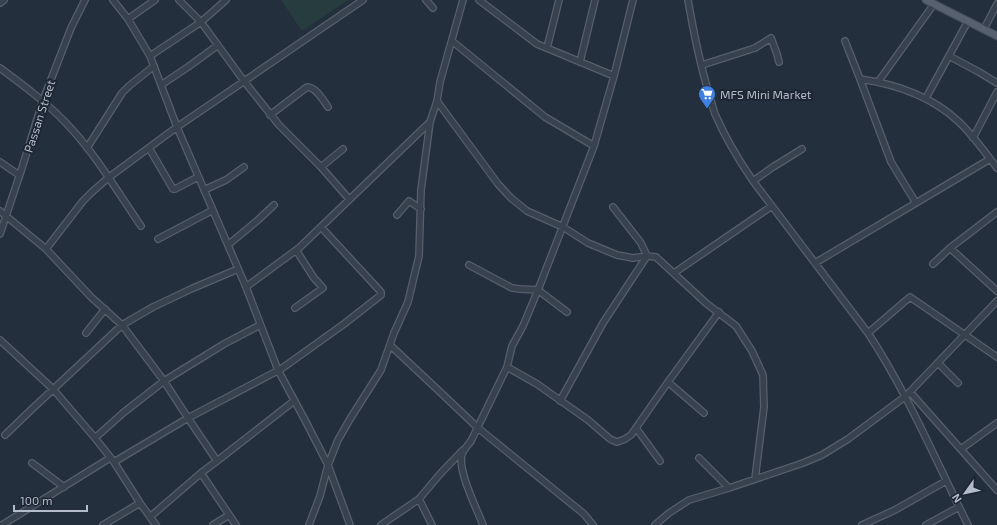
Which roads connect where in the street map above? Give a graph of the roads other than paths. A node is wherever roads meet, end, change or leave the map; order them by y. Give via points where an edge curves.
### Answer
1 (4, 0) edge
2 (84, 0) edge
3 (113, 0) edge
4 (155, 0) edge
5 (179, 0) edge
6 (226, 0) edge
7 (363, 0) edge
8 (426, 0) edge
9 (463, 0) edge
10 (479, 0) edge
11 (559, 0) edge
12 (595, 0) edge
13 (633, 0) edge
14 (688, 0) edge
15 (926, 0) edge
16 (0, 3) edge
17 (934, 4) junction
18 (997, 4) edge
19 (433, 8) dead end
20 (128, 19) junction
21 (968, 21) junction
22 (201, 22) junction
23 (984, 29) junction
24 (997, 36) edge
25 (452, 41) junction
26 (845, 41) dead end
27 (218, 45) junction
28 (546, 48) junction
29 (150, 56) junction
30 (949, 56) junction
31 (580, 62) junction
32 (779, 62) dead end
33 (702, 65) junction
34 (154, 66) junction
35 (0, 68) edge
36 (614, 76) junction
37 (860, 79) junction
38 (244, 80) junction
39 (878, 82) junction
40 (997, 83) edge
41 (161, 84) junction
42 (997, 92) edge
43 (926, 98) junction
44 (43, 100) junction
45 (436, 100) junction
46 (328, 107) dead end
47 (270, 115) junction
48 (430, 122) junction
49 (177, 127) junction
50 (973, 138) junction
51 (594, 146) junction
52 (87, 148) junction
53 (149, 148) junction
54 (343, 149) dead end
55 (802, 149) dead end
56 (990, 159) junction
57 (0, 162) edge
58 (244, 167) dead end
59 (321, 167) junction
60 (997, 168) edge
61 (20, 175) junction
62 (198, 177) junction
63 (108, 178) junction
64 (753, 180) junction
65 (204, 190) junction
66 (349, 199) junction
67 (916, 203) junction
68 (274, 205) dead end
69 (772, 206) junction
70 (613, 207) dead end
71 (421, 209) junction
72 (213, 210) junction
73 (0, 211) edge
74 (997, 212) edge
75 (397, 215) dead end
76 (6, 216) junction
77 (141, 226) dead end
78 (321, 227) junction
79 (563, 227) junction
80 (0, 234) edge
81 (158, 239) dead end
82 (228, 245) junction
83 (950, 248) junction
84 (46, 249) junction
85 (296, 250) junction
86 (647, 256) junction
87 (815, 263) junction
88 (933, 264) dead end
89 (469, 265) dead end
90 (238, 269) junction
91 (674, 273) junction
92 (246, 287) junction
93 (538, 290) junction
94 (997, 291) edge
95 (997, 301) edge
96 (295, 308) dead end
97 (105, 309) junction
98 (567, 312) dead end
99 (719, 312) junction
100 (122, 325) junction
101 (260, 325) junction
102 (86, 333) dead end
103 (868, 333) junction
104 (965, 335) junction
105 (0, 340) edge
106 (390, 345) junction
107 (997, 357) edge
108 (938, 363) junction
109 (507, 367) junction
110 (278, 370) junction
111 (164, 381) junction
112 (668, 382) junction
113 (958, 383) dead end
114 (53, 389) junction
115 (908, 394) junction
116 (294, 401) junction
117 (560, 401) junction
118 (704, 413) dead end
119 (188, 418) junction
120 (997, 423) edge
121 (478, 428) junction
122 (636, 428) junction
123 (5, 435) dead end
124 (95, 438) junction
125 (465, 448) junction
126 (961, 450) junction
127 (699, 458) dead end
128 (112, 460) junction
129 (217, 461) junction
130 (660, 461) dead end
131 (32, 463) dead end
132 (328, 465) junction
133 (200, 473) junction
134 (755, 479) junction
135 (946, 481) junction
136 (64, 487) junction
137 (729, 488) junction
138 (997, 490) edge
139 (419, 499) junction
140 (140, 503) junction
141 (959, 506) junction
142 (228, 515) junction
143 (150, 518) junction
144 (2, 525) edge
145 (103, 525) edge
146 (156, 525) edge
147 (213, 525) edge
148 (236, 525) edge
149 (309, 525) edge
150 (350, 525) edge
151 (381, 525) edge
152 (432, 525) edge
153 (483, 525) edge
154 (593, 525) edge
155 (655, 525) edge
156 (862, 525) edge
157 (926, 525) edge
158 (968, 525) edge

1 - 16 street
2 - 44 street, Passan Street via 70,28
3 - 20 street
4 - 20 street
5 - 22 street
6 - 22 street
7 - 38 street
8 - 19 street
9 - 25 street
10 - 28 street
11 - 28 street
12 - 31 street
13 - 36 street
14 - 33 street
15 - 17 main road
17 - 21 main road
17 - 39 street
18 - 23 street
20 - 29 street
21 - 23 main road
21 - 30 street
22 - 27 street
22 - 29 street
23 - 24 main road
25 - 45 street
25 - 51 street via 545,117
26 - 37 street
27 - 38 street
27 - 41 street
28 - 31 street
29 - 34 street
30 - 40 street
30 - 43 street
31 - 36 street
32 - 33 street via 771,38 755,48
33 - 64 street via 715,112 730,145
34 - 41 street
34 - 52 street via 122,93
35 - 44 street
36 - 51 street
37 - 39 street
37 - 67 street via 891,162
38 - 47 street
38 - 49 street
39 - 43 street
41 - 49 street
42 - 50 street
43 - 50 street via 958,121
44 - 52 street
44 - 61 street, Passan Street
45 - 48 street
45 - 79 street via 511,198 527,211
46 - 47 street via 314,90 306,87
47 - 59 street
48 - 66 street
48 - 71 street
49 - 53 street
49 - 62 street
50 - 56 street
51 - 79 street
52 - 63 street
53 - 62 street via 173,189
53 - 63 street
54 - 59 street
55 - 64 street
56 - 60 street
56 - 67 street
57 - 61 street
58 - 65 street via 226,180
59 - 66 street
61 - 76 street, Passan Street
62 - 65 street
63 - 77 street
63 - 84 street via 83,201
64 - 69 street
65 - 72 street
66 - 78 street
67 - 87 street
68 - 82 street
69 - 87 street
69 - 91 street
70 - 86 street via 641,243
71 - 75 street via 409,201
71 - 106 street via 420,256 408,302
72 - 81 street
72 - 82 street
73 - 76 street
74 - 83 street
76 - 80 street, Passan Street
76 - 84 street
78 - 85 street
78 - 110 street via 381,295
79 - 86 street via 617,255 633,258
79 - 93 street
82 - 90 street
83 - 88 street
83 - 94 street
84 - 97 street
85 - 92 street
85 - 96 street via 323,288
86 - 91 street via 656,257
86 - 117 street via 603,323
87 - 103 street
89 - 93 street via 512,288
90 - 92 street
90 - 100 street via 191,288
91 - 99 street
92 - 101 street
93 - 98 street
93 - 109 street via 512,346
95 - 104 street
97 - 100 street
97 - 102 street
99 - 112 street
99 - 134 street via 736,326 763,375 764,408
100 - 111 street
100 - 114 street
101 - 110 street
101 - 111 street
103 - 104 street via 910,297
103 - 115 street
104 - 107 street
104 - 108 street
105 - 114 street
106 - 121 street
106 - 132 street via 381,370 338,440
108 - 113 street
108 - 115 street
109 - 117 street
109 - 121 street
110 - 116 street
110 - 119 street
111 - 119 street
111 - 124 street
112 - 118 street
112 - 122 street
114 - 123 street
114 - 124 street
115 - 126 street
115 - 134 street via 822,455
115 - 135 street
116 - 129 street
116 - 132 street
117 - 122 street via 617,442 631,435
119 - 128 street
119 - 129 street
120 - 126 street
121 - 125 street via 472,441
121 - 154 street via 584,514
122 - 130 street
124 - 128 street
125 - 139 street
125 - 153 street via 461,461 466,482
126 - 138 street
127 - 137 street
128 - 136 street
128 - 140 street
129 - 133 street
131 - 136 street
132 - 149 street
132 - 150 street
133 - 142 street
133 - 143 street
134 - 137 street
135 - 141 street
135 - 156 street via 895,510
136 - 144 street
137 - 155 street via 690,500 669,512
139 - 151 street
139 - 152 street
140 - 143 street
140 - 145 street
141 - 157 street
141 - 158 street
142 - 147 street
142 - 148 street
143 - 146 street

